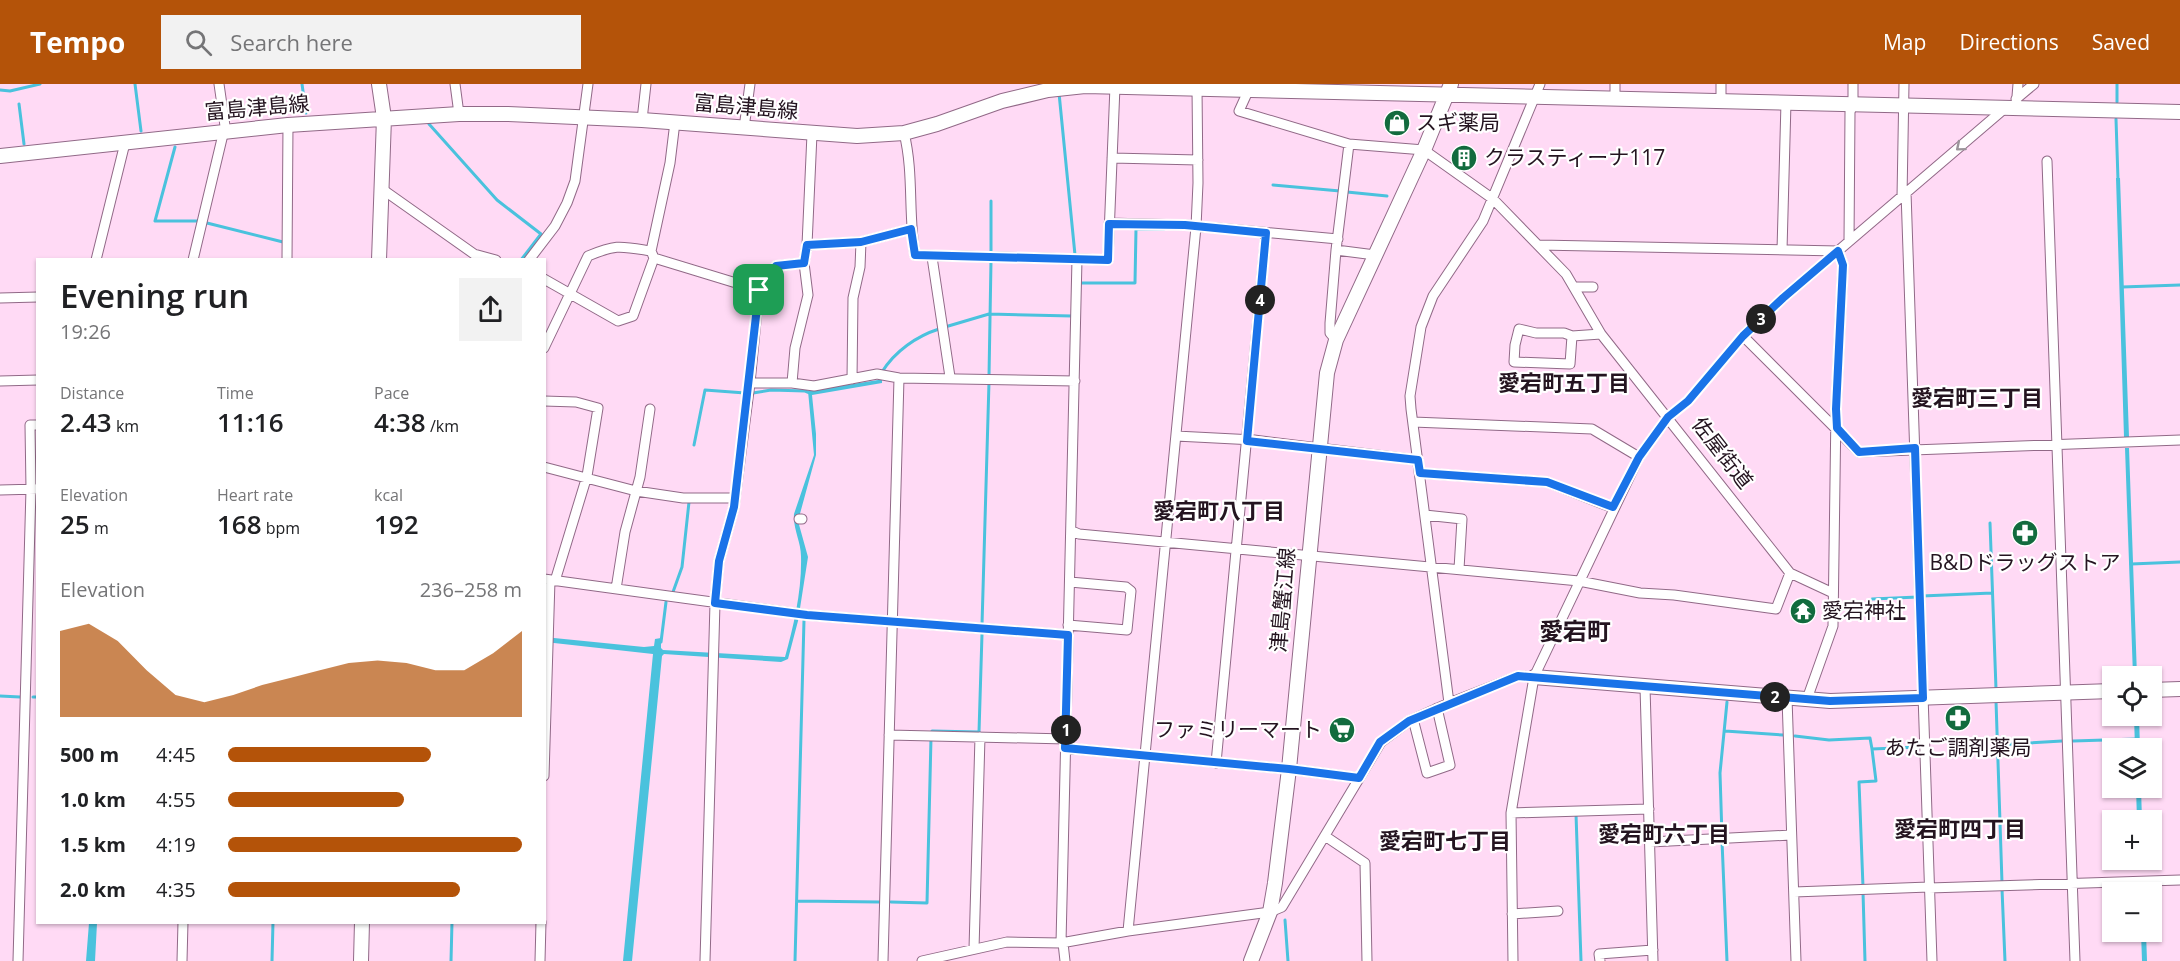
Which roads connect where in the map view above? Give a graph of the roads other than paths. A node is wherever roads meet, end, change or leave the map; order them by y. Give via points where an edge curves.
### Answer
1 (219, 84) edge
2 (379, 84) edge
3 (455, 84) edge
4 (588, 84) edge
5 (646, 84) edge
6 (750, 84) edge
7 (1615, 84) edge
8 (1721, 84) edge
9 (1853, 84) edge
10 (1904, 84) edge
11 (2018, 84) edge
12 (2034, 84) edge
13 (1110, 85) edge
14 (1229, 86) edge
15 (1303, 87) edge
16 (1197, 88) junction
17 (1249, 89) junction
18 (1449, 89) edge
19 (1538, 91) edge
20 (1615, 99) junction
21 (1721, 101) junction
22 (1786, 102) junction
23 (1853, 104) junction
24 (1904, 105) junction
25 (2012, 106) junction
26 (2180, 112) edge
27 (459, 114) junction
28 (583, 117) junction
29 (384, 118) junction
30 (642, 120) junction
31 (675, 122) junction
32 (288, 125) junction
33 (744, 128) junction
34 (224, 132) junction
35 (904, 133) junction
36 (812, 134) junction
37 (125, 143) junction
38 (1349, 144) junction
39 (1424, 150) junction
40 (0, 156) edge
41 (1112, 158) junction
42 (1198, 160) junction
43 (2047, 161) dead end
44 (382, 189) junction
45 (1904, 195) junction
46 (1493, 199) junction
47 (1109, 224) junction
48 (1196, 227) junction
49 (911, 229) junction
50 (1266, 233) junction
51 (1338, 240) junction
52 (1849, 241) junction
53 (861, 242) junction
54 (807, 245) junction
55 (1539, 245) junction
56 (1336, 250) junction
57 (1782, 250) junction
58 (1838, 251) junction
59 (652, 255) junction
60 (1375, 255) junction
61 (472, 257) edge
62 (932, 257) junction
63 (96, 258) edge
64 (193, 258) edge
65 (287, 258) edge
66 (380, 258) edge
67 (531, 258) edge
68 (1077, 259) junction
69 (804, 263) junction
70 (546, 280) edge
71 (1574, 287) junction
72 (1593, 287) dead end
73 (759, 290) junction
74 (570, 292) junction
75 (36, 297) edge
76 (0, 298) edge
77 (1601, 334) junction
78 (1572, 336) junction
79 (1743, 336) junction
80 (1336, 340) junction
81 (546, 344) edge
82 (950, 377) junction
83 (899, 378) junction
84 (852, 379) junction
85 (36, 380) edge
86 (0, 381) edge
87 (1075, 381) junction
88 (750, 383) junction
89 (792, 383) junction
90 (546, 401) edge
91 (650, 409) dead end
92 (1668, 417) junction
93 (1413, 422) junction
94 (36, 425) edge
95 (1837, 428) junction
96 (1176, 436) junction
97 (2180, 440) edge
98 (1247, 441) junction
99 (2056, 444) junction
100 (1915, 448) junction
101 (1320, 449) junction
102 (1639, 457) junction
103 (1418, 460) junction
104 (546, 468) edge
105 (1420, 473) junction
106 (585, 479) junction
107 (34, 489) edge
108 (0, 490) edge
109 (636, 491) junction
110 (735, 498) junction
111 (1613, 507) junction
112 (1425, 515) junction
113 (1071, 531) junction
114 (1166, 542) junction
115 (1237, 549) junction
116 (1308, 556) junction
117 (1431, 566) junction
118 (1459, 569) junction
119 (1790, 573) junction
120 (550, 580) edge
121 (1579, 581) junction
122 (1070, 582) junction
123 (616, 589) junction
124 (1833, 593) junction
125 (715, 603) junction
126 (892, 622) junction
127 (1068, 630) junction
128 (1534, 677) junction
129 (1645, 687) junction
130 (2180, 689) edge
131 (2162, 690) edge
132 (2102, 691) edge
133 (2066, 693) junction
134 (26, 694) junction
135 (36, 694) edge
136 (1787, 698) junction
137 (1923, 698) junction
138 (1807, 699) junction
139 (1449, 703) junction
140 (546, 708) edge
141 (1437, 708) junction
142 (1413, 719) junction
143 (889, 735) junction
144 (980, 737) junction
145 (1065, 744) junction
146 (1145, 755) junction
147 (1216, 763) junction
148 (1289, 769) junction
149 (1359, 778) junction
150 (1649, 809) junction
151 (1511, 813) junction
152 (1791, 835) junction
153 (1325, 836) junction
154 (1650, 842) junction
155 (2180, 880) edge
156 (2073, 883) junction
157 (1929, 887) junction
158 (1794, 892) junction
159 (1558, 911) dead end
160 (1270, 912) junction
161 (1512, 914) junction
162 (183, 924) edge
163 (362, 924) edge
164 (541, 924) edge
165 (1128, 931) junction
166 (1062, 943) junction
167 (974, 949) junction
168 (1653, 950) junction
169 (18, 961) edge
170 (182, 961) edge
171 (361, 961) edge
172 (540, 961) edge
173 (705, 961) edge
174 (883, 961) edge
175 (922, 961) edge
176 (1065, 961) edge
177 (1251, 961) edge
178 (1366, 961) edge
179 (1513, 961) edge
180 (1600, 961) edge
181 (1653, 961) edge
182 (1796, 961) edge
183 (1932, 961) edge
184 (2075, 961) edge

1 - 34 street
2 - 29 main road
3 - 27 street
4 - 28 street
5 - 30 street
6 - 33 street
7 - 20 street
8 - 21 street
9 - 23 street
10 - 24 street
11 - 25 street
12 - 25 street
13 - 16 main road, 富島津島線
13 - 35 main road, 富島津島線 via 1036,92
13 - 41 street
14 - 16 main road, 富島津島線
14 - 17 main road, 富島津島線
15 - 17 main road, 富島津島線
15 - 18 main road, 富島津島線
16 - 42 street
17 - 38 street via 1239,111
18 - 19 main road, 富島津島線
18 - 39 main road, 津島蟹江線
19 - 20 main road, 富島津島線
19 - 46 street
20 - 21 main road, 富島津島線
21 - 22 main road, 富島津島線
22 - 23 main road, 富島津島線
22 - 57 street
23 - 24 main road, 富島津島線
23 - 52 street
24 - 25 main road, 富島津島線
24 - 45 street
25 - 26 main road, 富島津島線
25 -> 45 street
27 - 28 main road, 富島津島線
27 - 29 main road, 富島津島線
28 - 30 main road, 富島津島線
28 - 67 street via 576,181 555,226
29 - 32 main road, 富島津島線
29 - 44 main road
30 - 31 main road, 富島津島線
31 - 33 main road, 富島津島線
31 - 59 street
32 - 34 main road, 富島津島線
32 - 65 street
33 - 36 main road, 富島津島線
34 - 37 main road, 富島津島線
34 - 64 street
35 - 36 main road, 富島津島線
35 - 49 street via 909,153
36 - 54 street
37 - 40 main road, 富島津島線
37 - 63 street
38 - 39 street
38 - 51 street
39 - 46 street, 佐屋街道
39 - 60 main road, 津島蟹江線
41 - 42 street
41 - 47 street
42 - 48 street
43 - 99 street
44 - 61 street
44 - 66 main road
45 - 52 street
45 - 100 street
46 - 55 street, 佐屋街道
46 - 93 street via 1483,221 1433,296 1421,327 1410,396
47 - 48 street
47 - 68 street via 1108,260
48 - 50 street
48 - 96 street
49 - 53 street
49 - 62 street via 915,255
50 - 51 street
50 - 98 street
51 - 56 street
52 - 58 street
53 - 54 street
53 - 84 street via 853,298
54 - 69 street
55 - 57 street
55 - 71 street, 佐屋街道
56 - 60 street
56 - 80 street via 1330,323 1330,333
57 - 58 street
58 - 79 street
58 - 95 street via 1843,265
59 - 73 street
59 - 74 street via 621,246 588,256
59 - 74 street via 633,316 618,321
60 - 80 main road, 津島蟹江線
62 - 68 street
62 - 82 street
68 - 87 street
69 - 73 street via 776,266
69 - 89 street via 807,295
70 - 74 street
71 - 72 street
71 - 77 street, 佐屋街道
73 - 88 street
74 - 81 street
75 - 76 street
77 - 78 street
77 - 92 street, 佐屋街道
78 - 78 street via 1519,329 1514,362 1570,364
79 - 92 street via 1688,401
79 - 95 street
80 - 101 main road, 津島蟹江線 via 1327,373
82 - 83 street
82 - 87 street
83 - 84 street via 882,375
83 - 126 street
84 - 89 street via 814,390
85 - 86 street
87 - 113 street
88 - 89 street
88 - 110 street
90 - 106 street via 576,402 598,408
91 - 109 street
92 - 102 street
92 - 119 street, 佐屋街道
93 - 102 street via 1592,429
93 - 103 street
94 - 107 street via 30,425
95 - 100 street via 1859,452
95 - 124 street
96 - 98 street
96 - 114 street
97 - 99 street
98 - 101 street
98 - 115 street
99 - 100 street
99 - 133 street
100 - 137 street
101 - 103 street
101 - 116 main road, 津島蟹江線
102 - 111 street
103 - 105 street
104 - 106 street
105 - 111 street via 1547,482
105 - 112 street
106 - 109 street
106 - 120 street
107 - 108 street
107 - 134 street
109 - 110 street via 683,498
109 - 123 street
110 - 125 street via 719,561
111 - 121 street
112 - 117 street
112 - 118 street via 1462,519
113 - 114 street
113 - 122 street
114 - 115 street
114 - 146 street
115 - 116 street
115 - 147 street
116 - 117 street
116 - 148 main road, 津島蟹江線
117 - 118 street
117 - 139 street
118 - 121 street
119 - 121 street via 1776,609
119 - 124 street, 佐屋街道
120 - 123 street
120 - 140 street
121 - 128 street
122 - 127 street
122 - 127 street via 1126,587 1131,591 1127,630
123 - 125 street
124 - 138 street via 1833,626
125 - 126 street
125 - 173 street
126 - 127 street
126 - 143 street
127 - 145 street
128 - 129 main road
128 - 139 street via 1518,676
128 - 151 street
129 - 136 main road
129 - 150 street
130 - 131 main road
132 - 133 main road
133 - 137 main road
133 - 156 street
134 - 135 street
134 - 169 street
136 - 138 main road
136 - 152 street
137 - 138 main road
137 - 157 street
139 - 141 street
141 - 142 street
141 - 142 street via 1450,765 1427,773
142 - 149 street via 1380,742
143 - 144 street
143 - 174 street
144 - 145 street
144 - 167 street
145 - 146 street
145 - 166 street
146 - 147 street
146 - 165 street
147 - 148 street
148 - 149 street
148 - 160 main road, 津島蟹江線
149 - 153 street
150 - 151 street
150 - 154 street
151 - 161 street
152 - 154 street
152 - 158 street
153 - 160 street via 1282,907
153 - 178 street via 1365,863
154 - 168 street
155 - 156 street
156 - 157 street
156 - 184 street
157 - 158 street
157 - 183 street
158 - 182 street
159 - 161 street
160 - 165 street
160 - 177 main road, 津島蟹江線
161 - 179 street
162 - 170 street
163 - 171 main road
164 - 172 street
165 - 166 street
166 - 167 street via 1007,942
166 - 176 street
167 - 175 street
168 - 180 street via 1599,954
168 - 181 street

